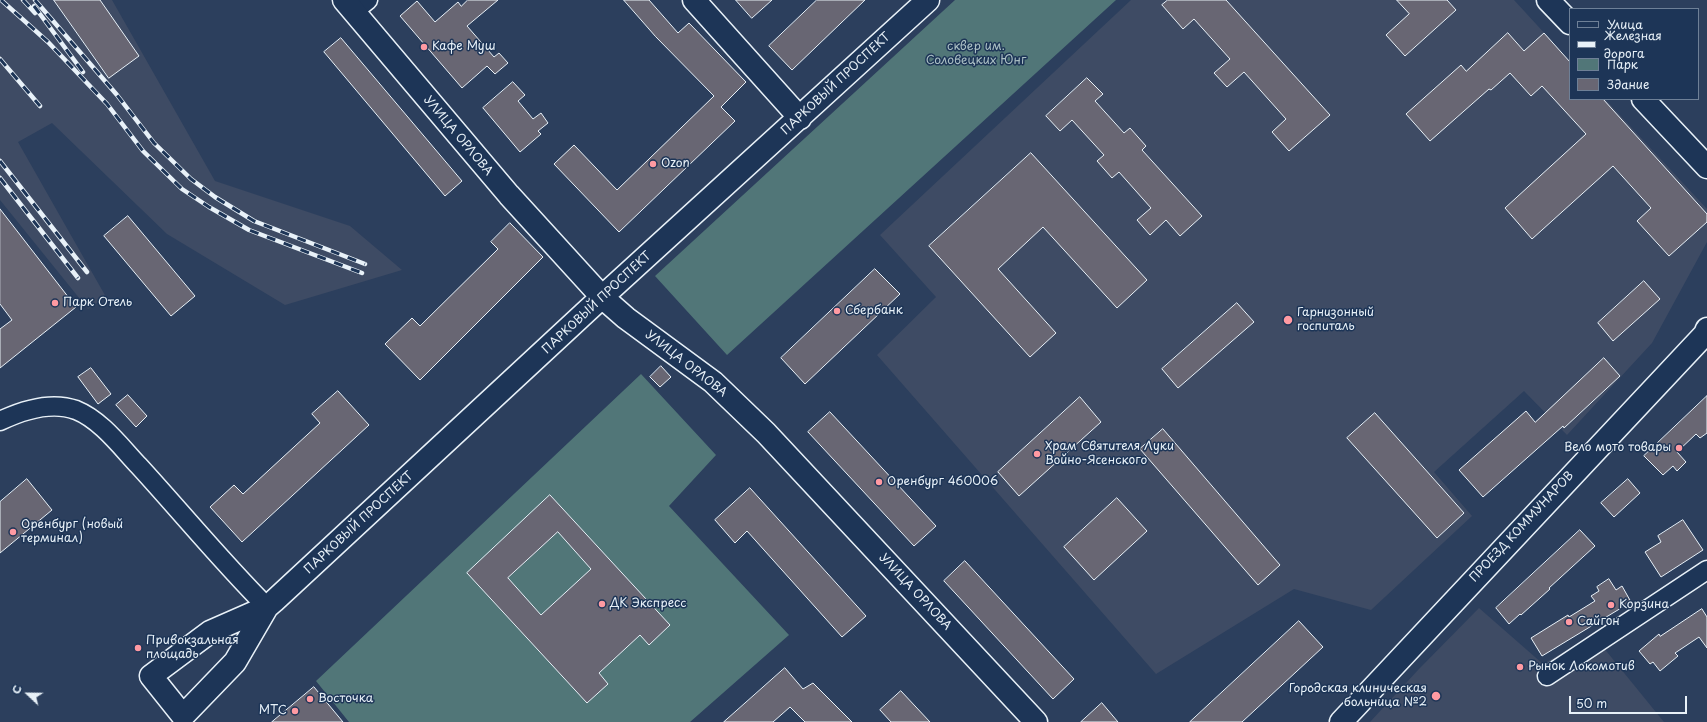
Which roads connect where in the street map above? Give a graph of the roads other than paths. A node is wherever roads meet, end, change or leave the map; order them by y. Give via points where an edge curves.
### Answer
1 (694, 0) edge
2 (928, 0) edge
3 (1548, 0) edge
4 (355, 4) edge
5 (1569, 22) edge
6 (1644, 100) edge
7 (800, 118) junction
8 (1707, 167) edge
9 (602, 297) junction
10 (1706, 331) edge
11 (0, 421) edge
12 (1707, 570) edge
13 (267, 607) junction
14 (1548, 676) dead end
15 (1036, 722) edge
16 (1341, 722) edge

1 - 7 main road
2 - 7 main road, ПАРКОВЫЙ ПРОСПЕКТ
3 - 5 main road
4 - 9 main road, УЛИЦА ОРЛОВА via 509,195
6 - 8 main road
7 - 9 main road, ПАРКОВЫЙ ПРОСПЕКТ
9 - 13 main road, ПАРКОВЫЙ ПРОСПЕКТ
9 - 15 main road, УЛИЦА ОРЛОВА via 626,318 713,382 738,405
10 - 16 main road, ПРОЕЗД КОММУНАРОВ
11 - 13 street via 49,406 70,409 88,417 104,430
12 - 14 street
13 - 13 main road, ПАРКОВЫЙ ПРОСПЕКТ via 210,632 151,676 183,716 235,662

